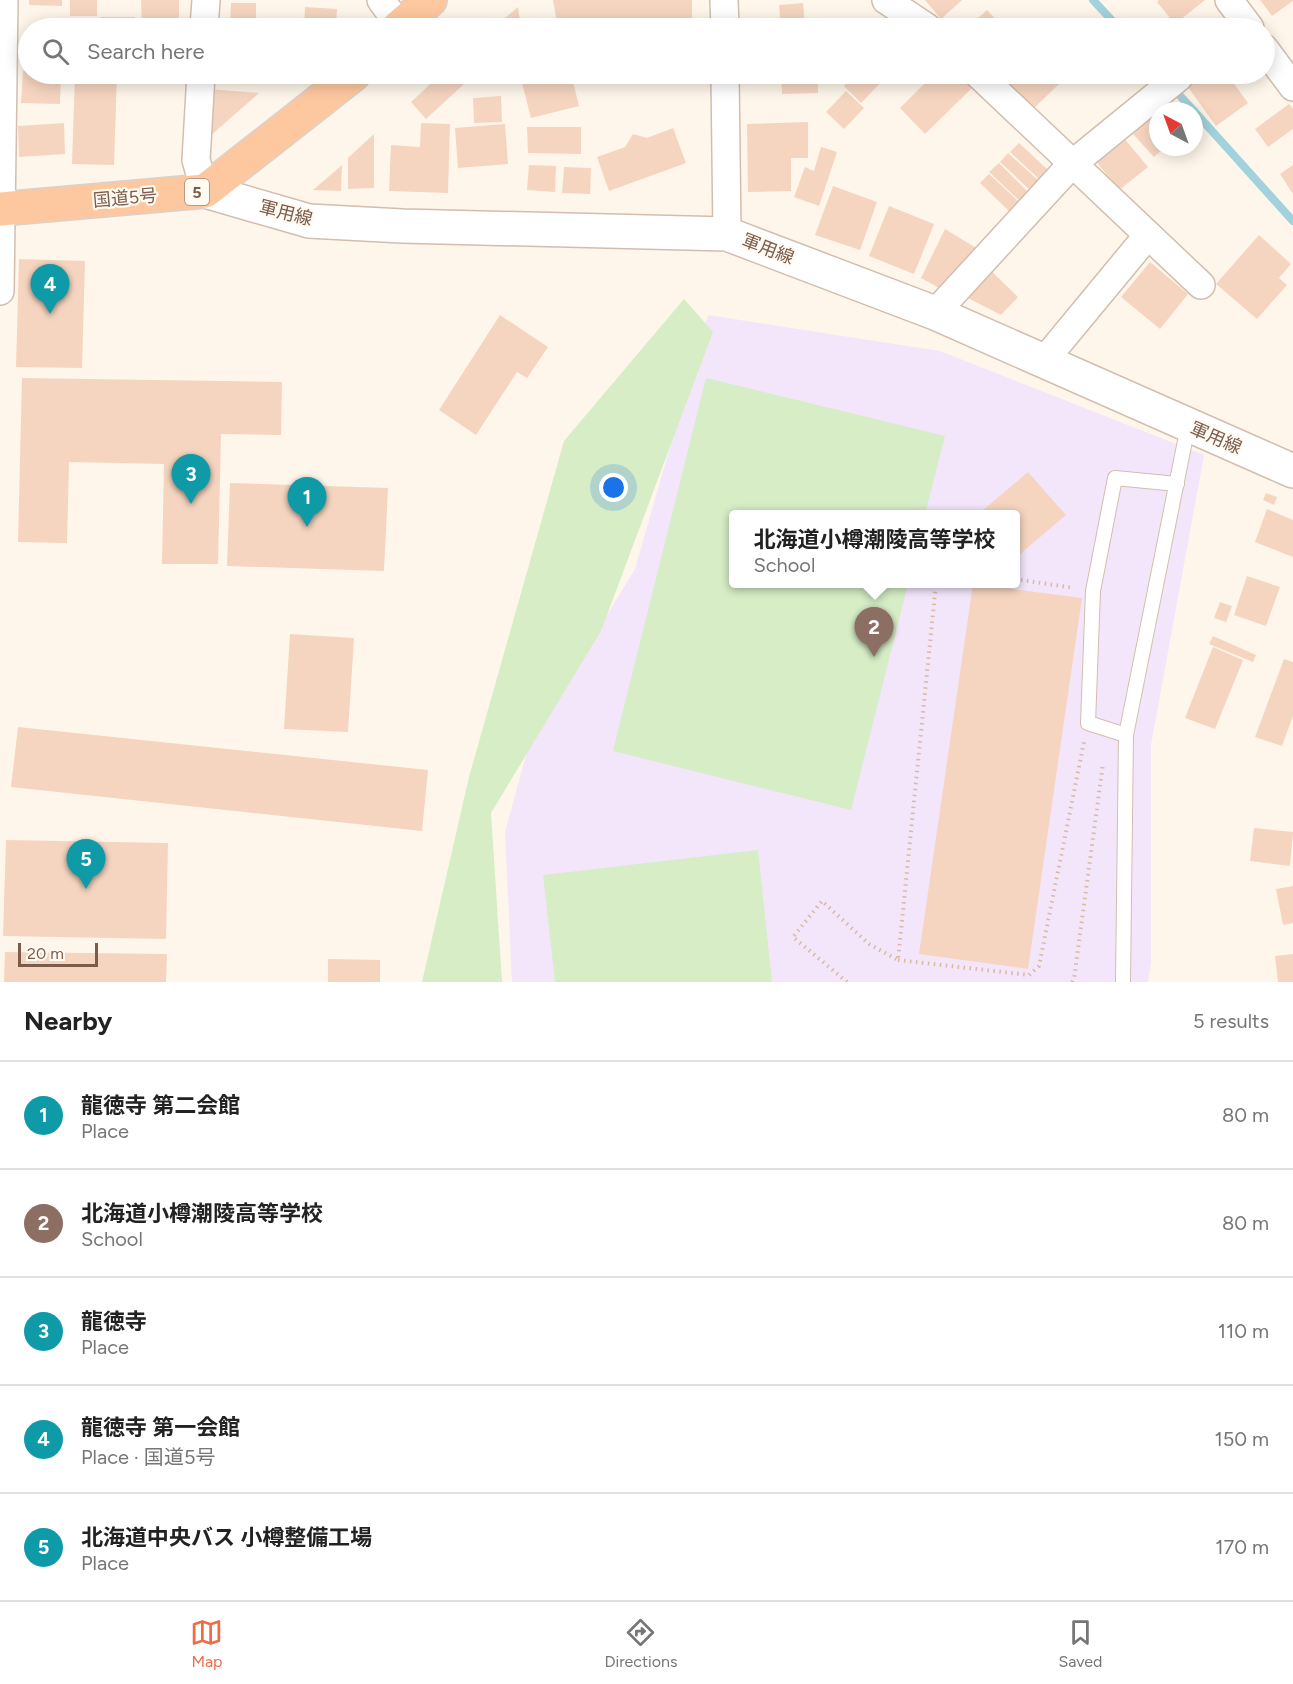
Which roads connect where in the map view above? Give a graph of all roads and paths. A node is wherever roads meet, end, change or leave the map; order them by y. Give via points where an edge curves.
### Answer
1 (206, 0) edge
2 (370, 0) edge
3 (430, 0) edge
4 (724, 0) edge
5 (886, 0) edge
6 (1229, 0) edge
7 (390, 14) edge
8 (2, 17) edge
9 (205, 18) edge
10 (725, 18) edge
11 (913, 18) edge
12 (1242, 18) edge
13 (1275, 63) edge
14 (200, 84) edge
15 (341, 84) edge
16 (725, 84) edge
17 (988, 84) edge
18 (1171, 84) edge
19 (1293, 87) edge
20 (1071, 165) junction
21 (205, 191) junction
22 (1, 209) edge
23 (727, 234) junction
24 (1148, 236) junction
25 (1201, 285) dead end
26 (0, 291) edge
27 (935, 313) junction
28 (1043, 362) junction
29 (1188, 426) junction
30 (1293, 471) edge
31 (1177, 484) junction
32 (1020, 580) edge
33 (936, 588) edge
34 (1093, 591) junction
35 (1088, 723) junction
36 (1109, 728) junction
37 (1126, 735) junction
38 (898, 960) junction
39 (847, 982) edge
40 (1071, 982) edge
41 (1123, 982) edge

1 - 9 street
2 - 7 street
3 - 7 highway
4 - 10 street
5 - 11 street
6 - 12 street
8 - 22 street
13 - 19 street
14 - 21 street via 196,160
15 - 21 highway, 5
16 - 23 street
17 - 20 street
18 - 20 street
20 - 24 street
20 - 27 street
21 - 22 highway, 国道5号 / 5
21 - 23 street, 軍用線 via 309,220
22 - 26 street
23 - 27 street, 軍用線
24 - 25 street
24 - 28 street
27 - 28 street, 軍用線
28 - 29 street, 軍用線
29 - 30 street, 軍用線
29 - 31 lane
31 - 34 lane via 1115,478
31 - 37 lane
32 - 34 path
33 - 38 path
34 - 35 lane
35 - 36 lane
35 - 38 path via 1039,966 1029,975
36 - 37 lane
36 - 40 path
37 - 41 lane
38 - 39 path via 868,944 822,901 793,937

